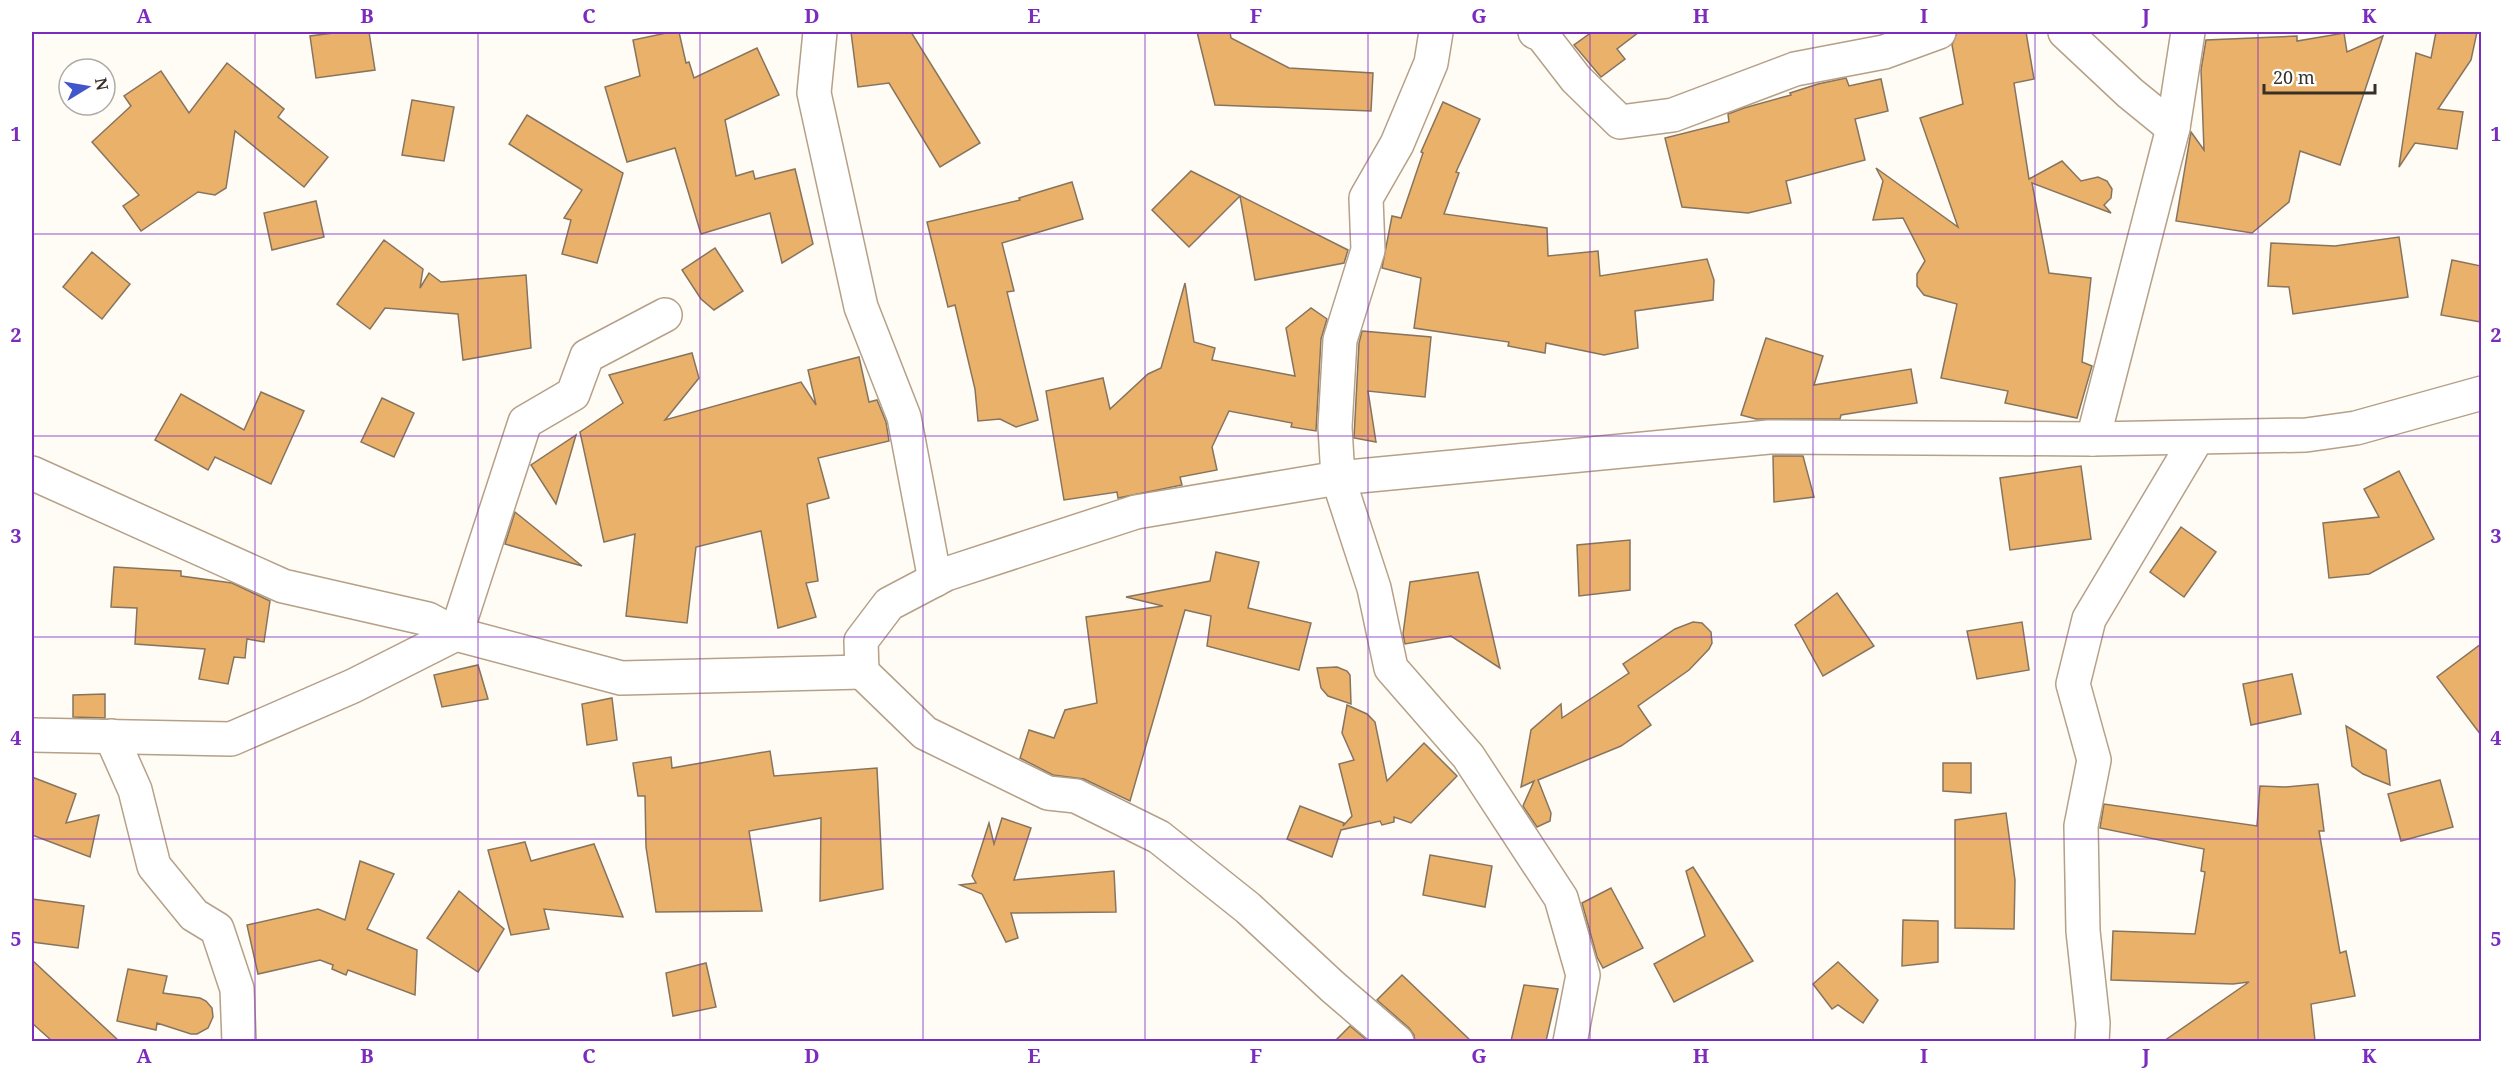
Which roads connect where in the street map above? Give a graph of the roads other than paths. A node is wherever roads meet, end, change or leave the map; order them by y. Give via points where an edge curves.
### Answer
1 (820, 32) edge
2 (1436, 32) edge
3 (1535, 32) edge
4 (1939, 32) edge
5 (2065, 32) edge
6 (2188, 32) edge
7 (2173, 128) junction
8 (665, 315) dead end
9 (2481, 393) edge
10 (2198, 438) junction
11 (2093, 439) junction
12 (32, 473) edge
13 (1338, 478) junction
14 (935, 580) junction
15 (456, 634) junction
16 (862, 672) junction
17 (32, 735) edge
18 (111, 736) junction
19 (239, 1041) edge
20 (1397, 1041) edge
21 (1570, 1041) edge
22 (2092, 1041) edge

1 - 14 street via 814,93 861,307 904,417
2 - 13 street via 1431,63 1397,144 1366,198 1368,250 1340,340 1335,427
3 - 4 street via 1542,35 1576,79 1620,122 1673,115 1795,69 1884,52
5 - 7 street
6 - 7 street
7 - 11 street
8 - 15 street via 587,356 573,394 525,422
9 - 10 street via 2356,428 2306,435
10 - 11 street
10 - 22 street via 2089,619 2073,684 2094,760 2081,826 2083,930
11 - 13 street via 1769,437
12 - 15 street via 283,586 428,620
13 - 14 street via 1136,512
13 - 21 street via 1374,588 1391,668 1468,756 1561,898 1583,975
14 - 16 street via 889,604 861,641
15 - 16 street via 621,678
15 - 18 street via 354,686 231,738
16 - 20 street via 925,732 1048,793 1076,796 1159,837 1248,908
17 - 18 street
18 - 19 street via 135,790 154,866 194,915 217,929 237,989

